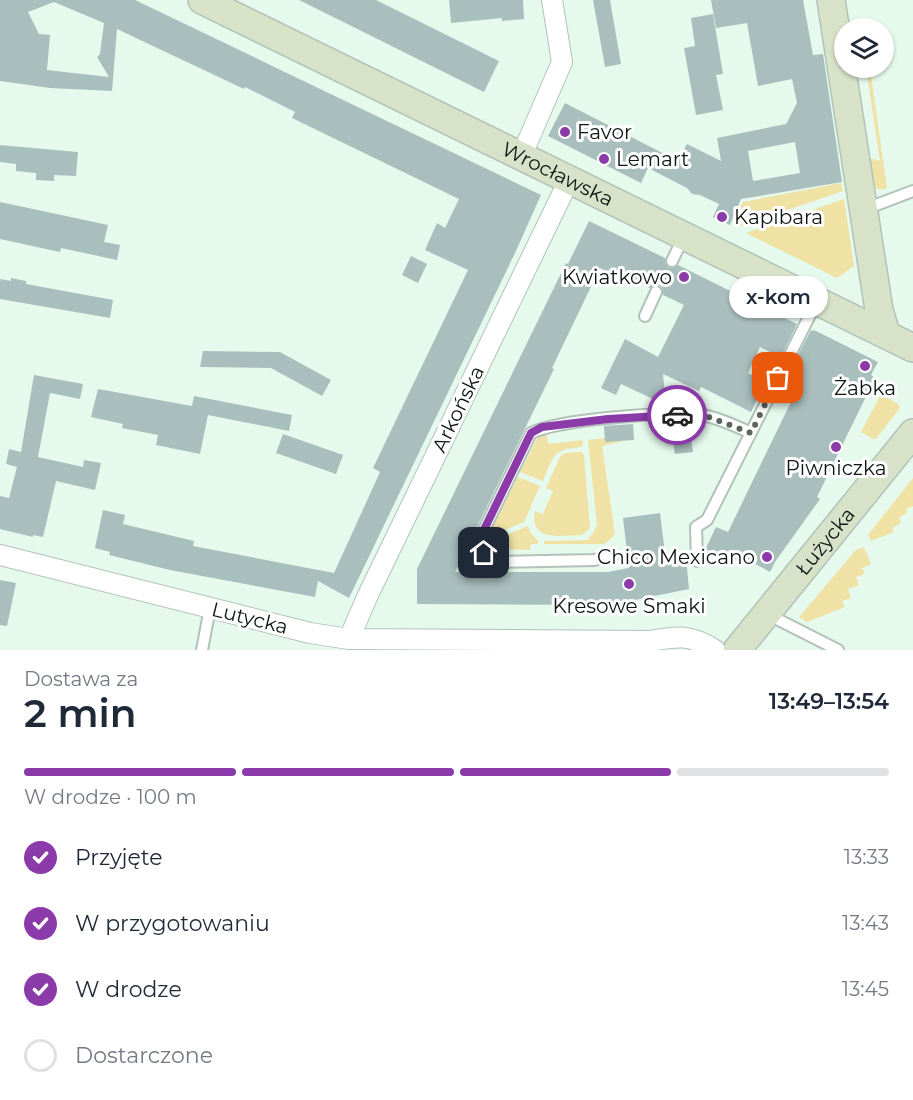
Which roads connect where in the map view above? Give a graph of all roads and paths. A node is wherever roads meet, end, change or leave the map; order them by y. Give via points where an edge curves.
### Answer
1 (202, 0) edge
2 (552, 0) edge
3 (831, 0) edge
4 (521, 156) junction
5 (569, 180) junction
6 (913, 191) edge
7 (863, 210) junction
8 (684, 236) junction
9 (672, 261) dead end
10 (656, 292) dead end
11 (817, 301) junction
12 (645, 316) dead end
13 (886, 334) junction
14 (913, 348) edge
15 (751, 433) junction
16 (913, 433) edge
17 (0, 555) edge
18 (614, 555) dead end
19 (697, 561) dead end
20 (210, 608) junction
21 (767, 614) junction
22 (349, 639) junction
23 (434, 645) edge
24 (659, 646) edge
25 (202, 650) edge
26 (715, 650) edge
27 (737, 650) edge
28 (838, 650) edge

1 - 4 main road, Wrocławska
2 - 4 street via 562,62
3 - 7 main road
4 - 5 main road, Wrocławska
5 - 8 main road, Wrocławska
5 - 22 street, Arkońska
6 - 7 lane
7 - 13 main road
8 - 9 lane
8 - 11 main road, Wrocławska
10 - 12 lane
11 - 13 main road, Wrocławska
11 - 15 lane
13 - 14 main road, Wrocławska
15 - 18 lane via 706,416 688,414 608,419 542,427 531,433 479,540 484,553 495,562 594,560
15 - 19 lane via 707,520 696,526
16 - 21 main road, Łużycka
17 - 20 street, Lutycka
20 - 22 street, Lutycka
20 - 25 lane
21 - 27 main road, Łużycka
21 - 28 lane
22 - 23 street, Lutycka
23 - 24 street, Lutycka
24 - 26 street, Lutycka via 676,636 697,639

